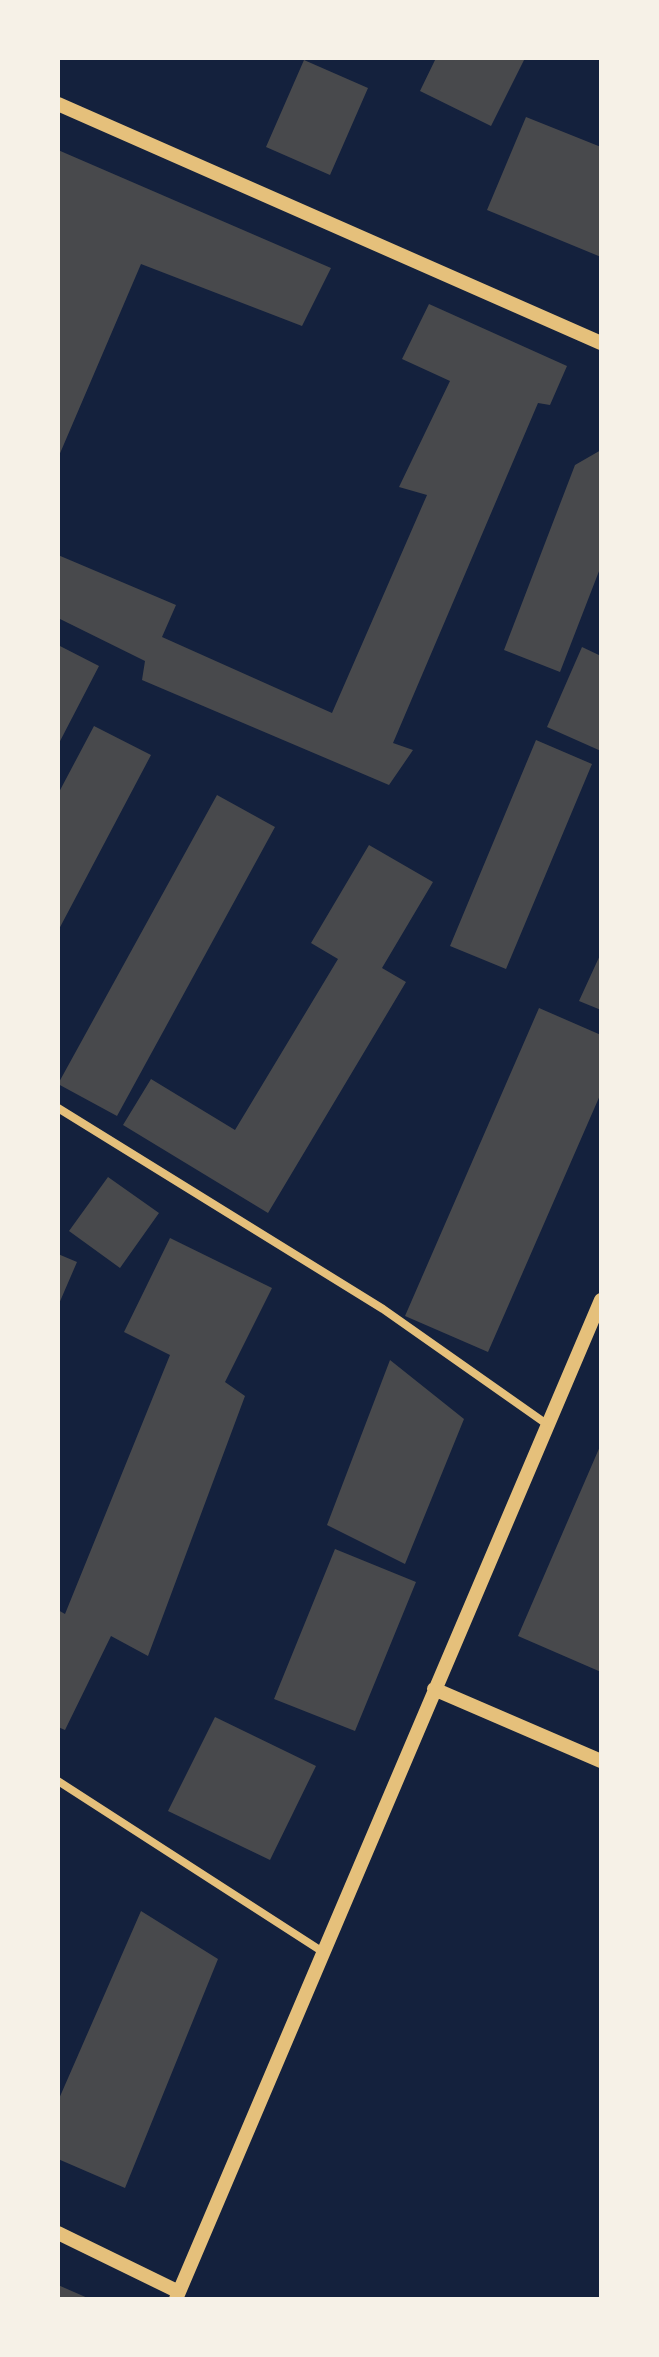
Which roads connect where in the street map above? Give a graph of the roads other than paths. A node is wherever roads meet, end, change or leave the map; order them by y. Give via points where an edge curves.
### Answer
1 (58, 104) edge
2 (601, 343) edge
3 (58, 1108) edge
4 (601, 1300) edge
5 (548, 1425) junction
6 (434, 1689) junction
7 (601, 1761) edge
8 (58, 1781) edge
9 (323, 1952) junction
10 (58, 2233) edge
11 (178, 2295) edge

1 - 2 street
3 - 5 street via 383,1309
4 - 5 street
5 - 6 street
6 - 7 street
6 - 9 street
8 - 9 street
9 - 11 street
10 - 11 street

